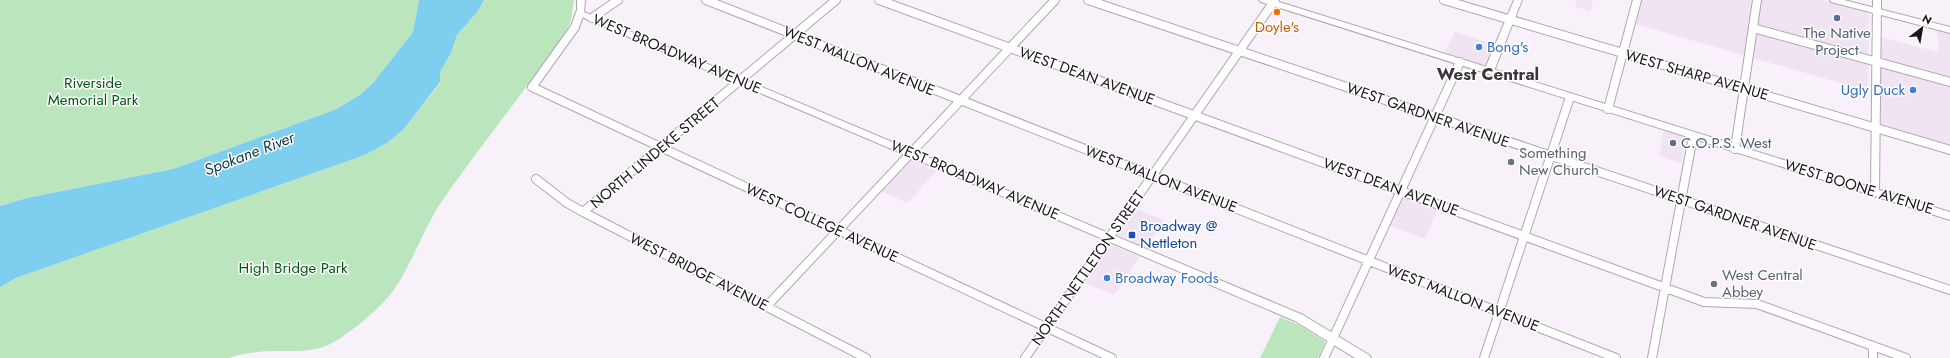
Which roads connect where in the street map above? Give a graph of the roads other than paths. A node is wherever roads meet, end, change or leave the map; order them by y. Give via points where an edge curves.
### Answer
1 (581, 0) edge
2 (618, 0) edge
3 (706, 0) edge
4 (836, 0) edge
5 (879, 0) edge
6 (1055, 0) edge
7 (1088, 0) edge
8 (1444, 0) edge
9 (1518, 0) edge
10 (1637, 0) edge
11 (1757, 0) edge
12 (1834, 0) edge
13 (1877, 0) edge
14 (1270, 1) edge
15 (1877, 11) junction
16 (580, 13) junction
17 (592, 18) junction
18 (1510, 20) junction
19 (1753, 28) junction
20 (1950, 30) edge
21 (795, 35) junction
22 (1011, 47) junction
23 (1239, 51) junction
24 (1624, 53) junction
25 (1877, 61) junction
26 (1460, 62) junction
27 (1489, 71) junction
28 (740, 81) junction
29 (1950, 82) edge
30 (1744, 89) junction
31 (1570, 97) junction
32 (961, 101) junction
33 (1608, 109) junction
34 (1194, 115) junction
35 (1435, 117) junction
36 (1876, 128) junction
37 (1693, 136) junction
38 (661, 147) junction
39 (1735, 149) junction
40 (1950, 150) edge
41 (912, 154) junction
42 (1551, 156) junction
43 (1152, 175) junction
44 (536, 179) dead end
45 (1401, 190) junction
46 (1875, 192) junction
47 (1681, 200) junction
48 (583, 212) junction
49 (1950, 216) edge
50 (838, 230) junction
51 (1523, 236) junction
52 (1109, 237) junction
53 (1369, 261) junction
54 (1665, 288) junction
55 (1950, 290) edge
56 (766, 306) junction
57 (1499, 312) junction
58 (1046, 327) junction
59 (1333, 338) junction
60 (1873, 346) junction
61 (866, 358) edge
62 (1025, 358) edge
63 (1112, 358) edge
64 (1324, 358) edge
65 (1365, 358) edge
66 (1484, 358) edge
67 (1616, 358) edge
68 (1652, 358) edge
69 (1873, 358) edge
70 (1906, 358) edge

1 - 16 street
2 - 17 street
3 - 21 street, WEST MALLON AVENUE
4 - 21 street, NORTH LINDEKE STREET
5 - 22 street, WEST DEAN AVENUE
6 - 22 street
7 - 23 street, WEST GARDNER AVENUE
8 - 18 street, WEST SHARP AVENUE
9 - 18 street
10 - 24 street
11 - 19 street
12 - 15 street
13 - 15 street
14 - 23 street, NORTH NETTLETON STREET
14 - 26 main road, WEST BOONE AVENUE
15 - 20 street
15 - 25 street
16 - 17 street, WEST BROADWAY AVENUE
16 - 38 street, WEST COLLEGE AVENUE via 575,27 532,87
17 - 28 street, WEST BROADWAY AVENUE
18 - 24 street, WEST SHARP AVENUE
18 - 27 street
19 - 25 street
19 - 30 street
21 - 28 street, NORTH LINDEKE STREET
21 - 32 street, WEST MALLON AVENUE
22 - 32 street
22 - 34 street, WEST DEAN AVENUE
23 - 34 street, NORTH NETTLETON STREET
23 - 35 street, WEST GARDNER AVENUE
24 - 30 street, WEST SHARP AVENUE
24 - 33 street
25 - 29 street
25 - 36 street
26 - 27 main road, WEST BOONE AVENUE
26 - 35 street
27 - 31 main road, WEST BOONE AVENUE
28 - 38 street, NORTH LINDEKE STREET
28 - 41 street, WEST BROADWAY AVENUE
30 - 36 street, WEST SHARP AVENUE
30 - 39 street
31 - 33 main road, WEST BOONE AVENUE
31 - 42 street
32 - 41 street
32 - 43 street, WEST MALLON AVENUE
33 - 37 main road, WEST BOONE AVENUE
34 - 43 street, NORTH NETTLETON STREET
34 - 45 street, WEST DEAN AVENUE
35 - 42 street, WEST GARDNER AVENUE
35 - 45 street
36 - 40 street, WEST SHARP AVENUE
36 - 46 street
37 - 39 main road, WEST BOONE AVENUE
37 - 47 street
38 - 48 street, NORTH LINDEKE STREET
38 - 50 street, WEST COLLEGE AVENUE
39 - 46 main road, WEST BOONE AVENUE
41 - 50 street
41 - 52 street, WEST BROADWAY AVENUE
42 - 47 street, WEST GARDNER AVENUE
42 - 51 street
43 - 52 street, NORTH NETTLETON STREET
43 - 53 street, WEST MALLON AVENUE
44 - 48 street, WEST BRIDGE AVENUE
45 - 51 street, WEST DEAN AVENUE
45 - 53 street
46 - 49 main road, WEST BOONE AVENUE
47 - 54 street
47 - 55 street, WEST GARDNER AVENUE
48 - 56 street, WEST BRIDGE AVENUE
50 - 56 street
50 - 58 street, WEST COLLEGE AVENUE
51 - 54 street, WEST DEAN AVENUE
51 - 57 street
52 - 58 street, NORTH NETTLETON STREET
52 - 59 street, WEST BROADWAY AVENUE via 1299,318
53 - 57 street, WEST MALLON AVENUE
53 - 59 street
54 - 60 street, WEST DEAN AVENUE via 1704,302 1721,304 1739,301 1757,304
54 - 68 street
56 - 61 street, WEST BRIDGE AVENUE
57 - 66 street
57 - 67 street, WEST MALLON AVENUE
58 - 62 street, NORTH NETTLETON STREET
58 - 63 street, WEST COLLEGE AVENUE
59 - 64 street
59 - 65 street, WEST BROADWAY AVENUE
60 - 69 street
60 - 70 street, WEST DEAN AVENUE

